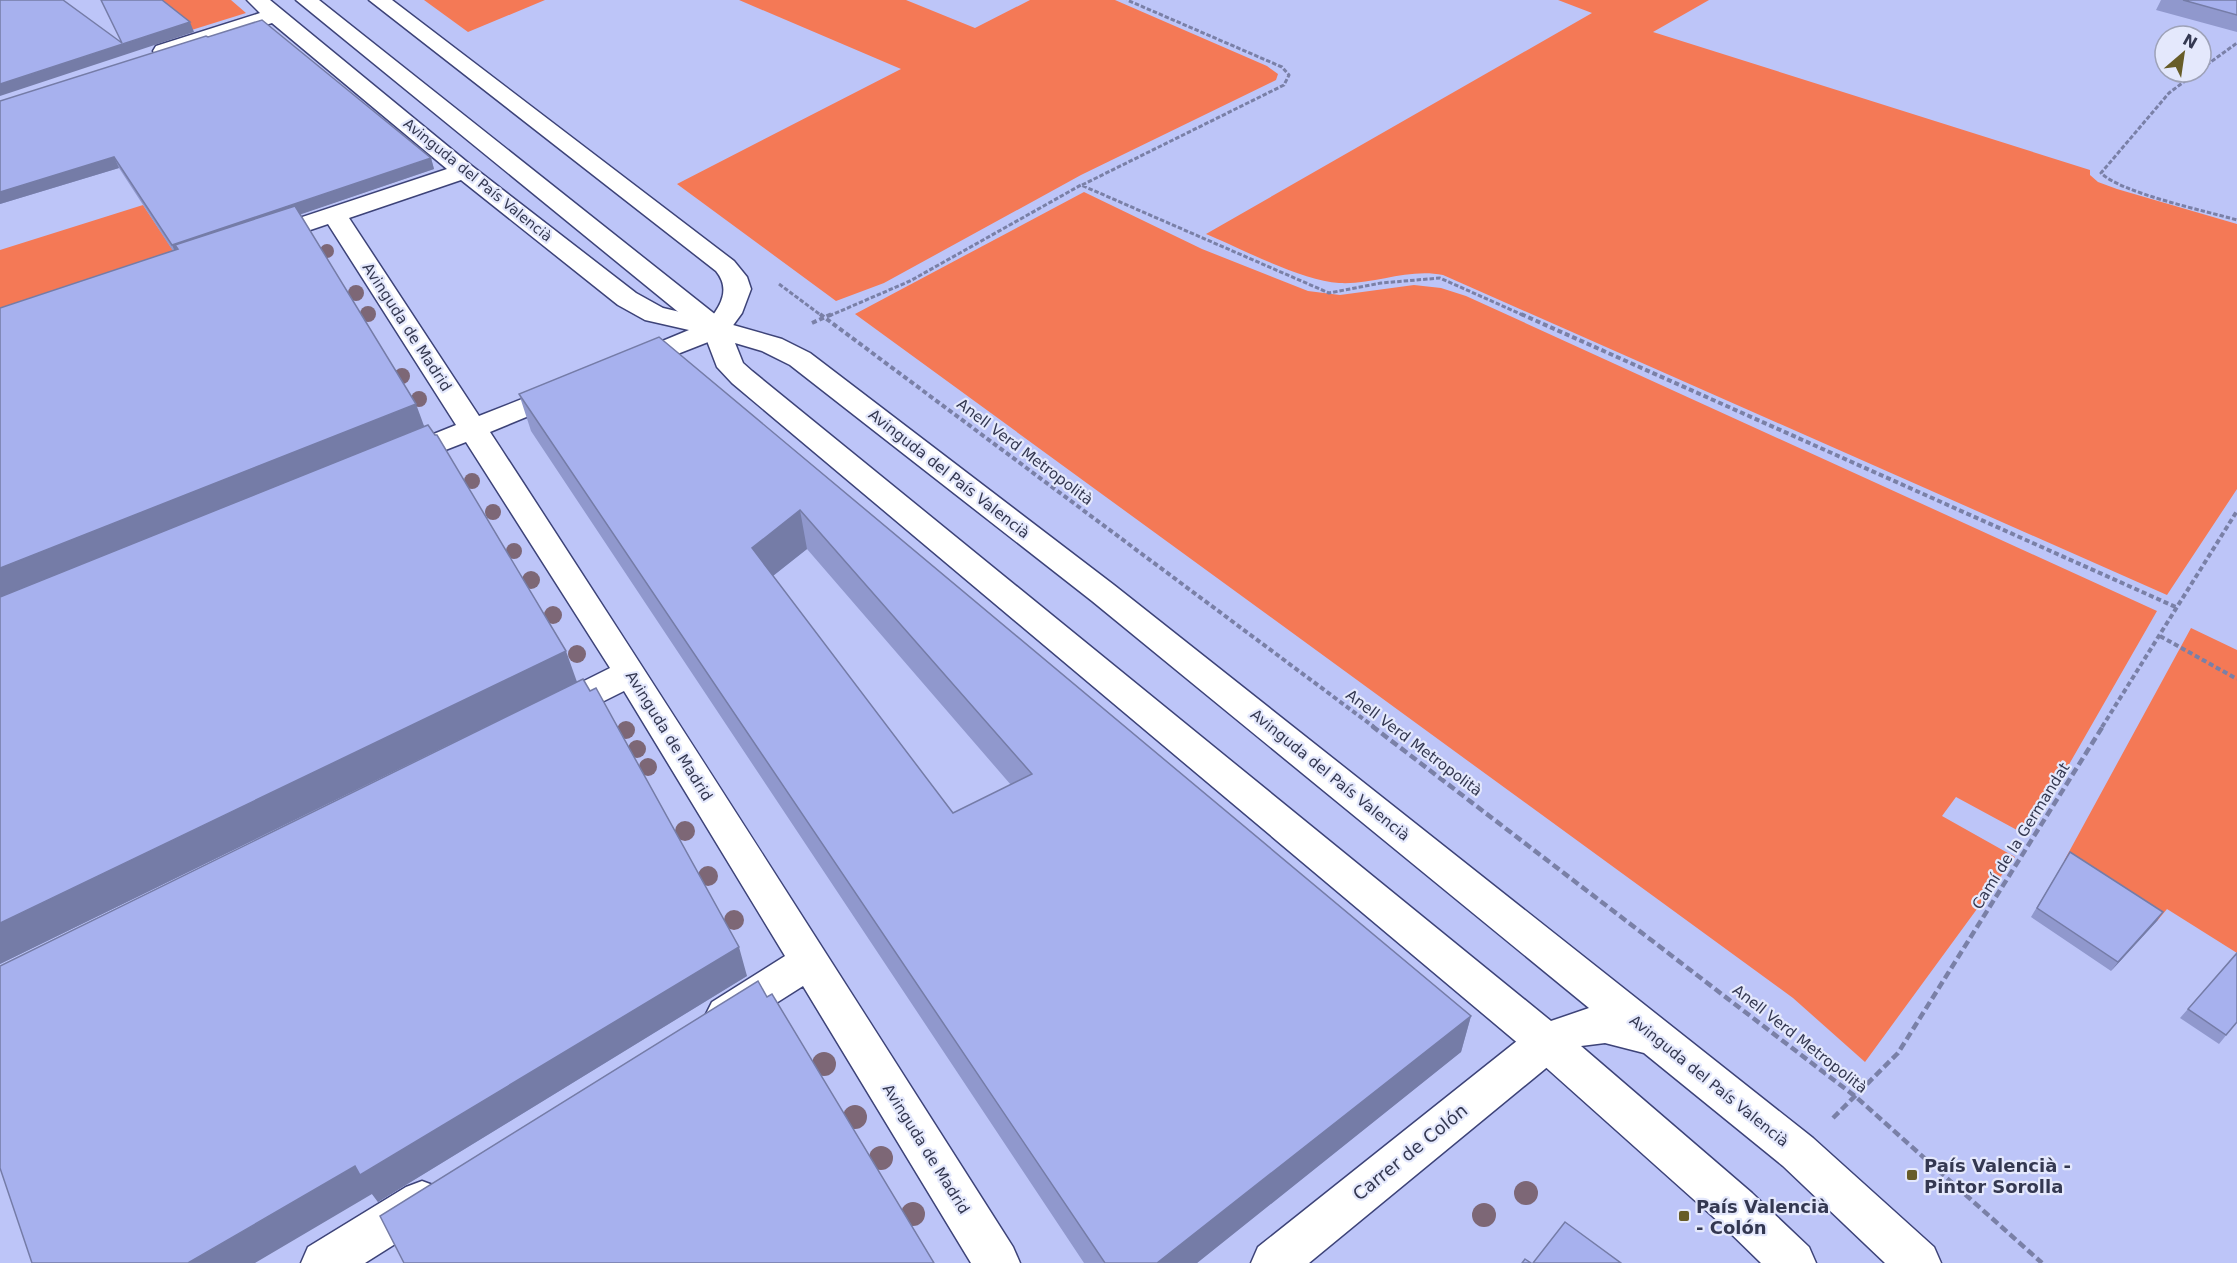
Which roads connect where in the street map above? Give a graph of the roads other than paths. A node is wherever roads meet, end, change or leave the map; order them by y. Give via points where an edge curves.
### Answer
1 (257, 0) edge
2 (306, 0) edge
3 (379, 0) edge
4 (276, 15) junction
5 (144, 58) edge
6 (464, 171) junction
7 (334, 214) junction
8 (245, 244) edge
9 (716, 329) junction
10 (473, 429) junction
11 (374, 469) edge
12 (630, 673) junction
13 (526, 725) edge
14 (810, 961) junction
15 (689, 1036) edge
16 (1657, 1039) junction
17 (1546, 1042) junction
18 (456, 1181) edge
19 (324, 1263) edge
20 (997, 1263) edge
21 (1274, 1263) edge
22 (1793, 1263) edge
23 (1918, 1263) edge

1 - 4 street, Avinguda del País Valencià
2 - 9 street
3 - 9 street via 725,266 738,289 729,313
4 - 5 street
4 - 6 street, Avinguda del País Valencià
6 - 7 street
6 - 9 street, Avinguda del País Valencià via 627,299 654,314
7 - 8 street
7 - 10 street, Avinguda de Madrid
9 - 10 street
9 - 16 street, Avinguda del País Valencià via 772,345 800,359 1094,585
9 - 17 street via 731,367 742,377
10 - 11 street
10 - 12 street, Avinguda de Madrid
12 - 13 street
12 - 14 street, Avinguda de Madrid
14 - 15 street
14 - 20 street, Avinguda de Madrid
16 - 17 street, Carrer de Colón via 1606,1024 1588,1024
16 - 23 street, Avinguda del País Valencià via 1798,1152
17 - 21 street, Carrer de Colón
17 - 22 street
18 - 19 street

